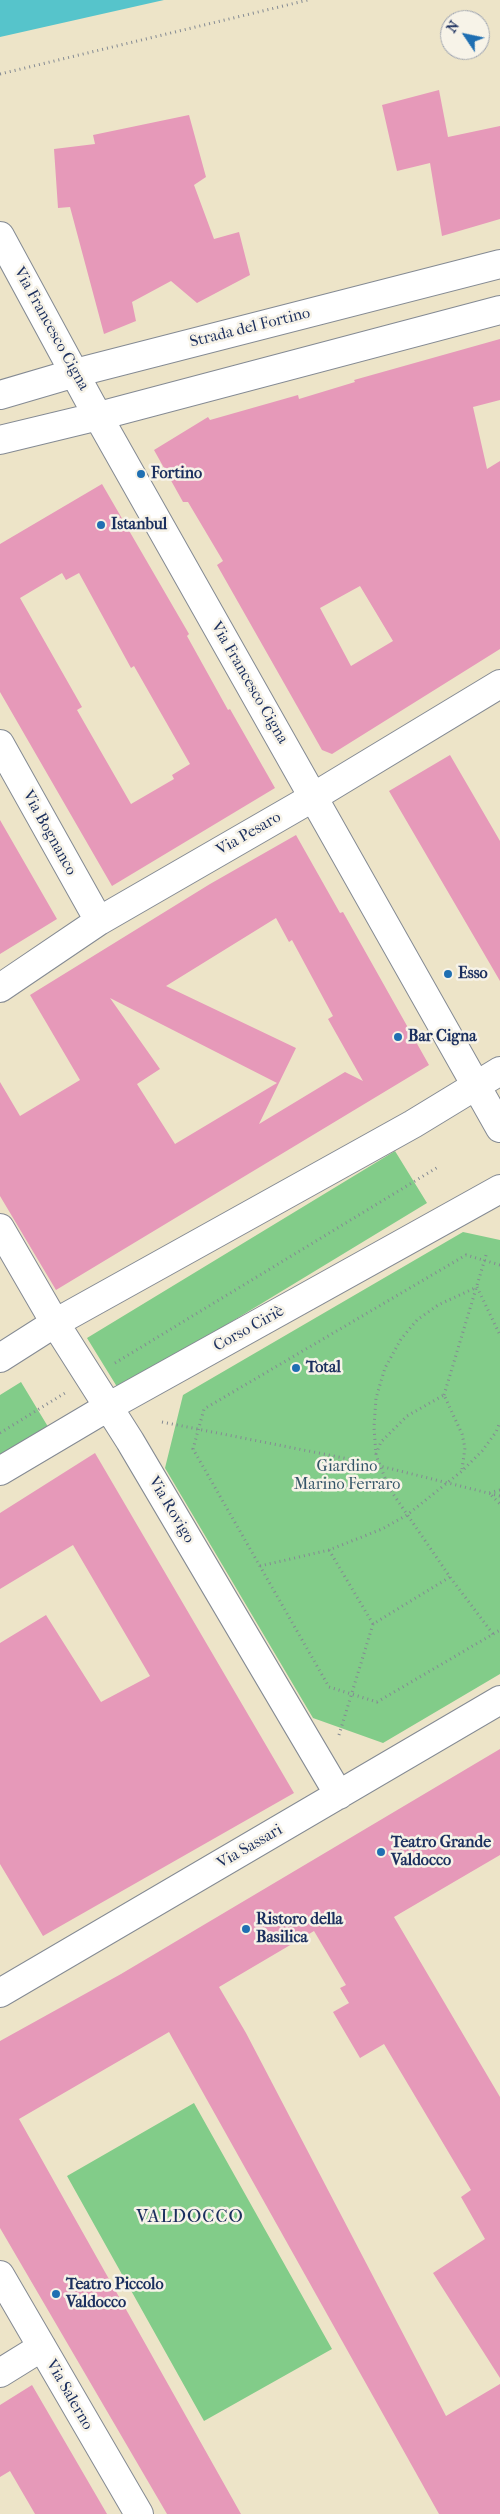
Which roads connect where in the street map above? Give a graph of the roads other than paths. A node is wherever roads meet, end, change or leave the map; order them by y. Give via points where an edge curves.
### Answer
1 (0, 236) edge
2 (500, 264) edge
3 (500, 310) edge
4 (75, 373) junction
5 (0, 395) edge
6 (99, 416) junction
7 (0, 440) edge
8 (500, 684) edge
9 (0, 744) edge
10 (313, 796) junction
11 (99, 921) junction
12 (0, 988) edge
13 (500, 1072) edge
14 (476, 1086) junction
15 (500, 1128) edge
16 (500, 1189) edge
17 (0, 1228) edge
18 (55, 1323) junction
19 (0, 1358) edge
20 (108, 1407) junction
21 (0, 1472) edge
22 (500, 1700) edge
23 (339, 1795) junction
24 (0, 1993) edge
25 (0, 2276) edge
26 (42, 2347) junction
27 (0, 2373) edge
28 (139, 2514) edge

1 - 4 street, Via Francesco Cigna
2 - 4 street, Strada del Fortino
3 - 6 street
4 - 5 street, Strada del Fortino
4 - 6 street, Via Francesco Cigna
6 - 7 street
6 - 10 street, Via Francesco Cigna
8 - 10 street, Via Pesaro
9 - 11 street, Via Bognanco
10 - 11 street, Via Pesaro
10 - 14 street, Via Francesco Cigna
11 - 12 street, Via Pesaro
13 - 14 street
14 - 15 street, Via Francesco Cigna
14 - 18 street
16 - 20 street, Corso Ciriè
17 - 18 street, Via Rovigo
18 - 19 street
18 - 20 street, Via Rovigo
20 - 21 street, Corso Ciriè
20 - 23 street, Via Rovigo
22 - 23 street, Via Sassari
23 - 24 street, Via Sassari
25 - 26 street, Via Salerno
26 - 27 street
26 - 28 street, Via Salerno

